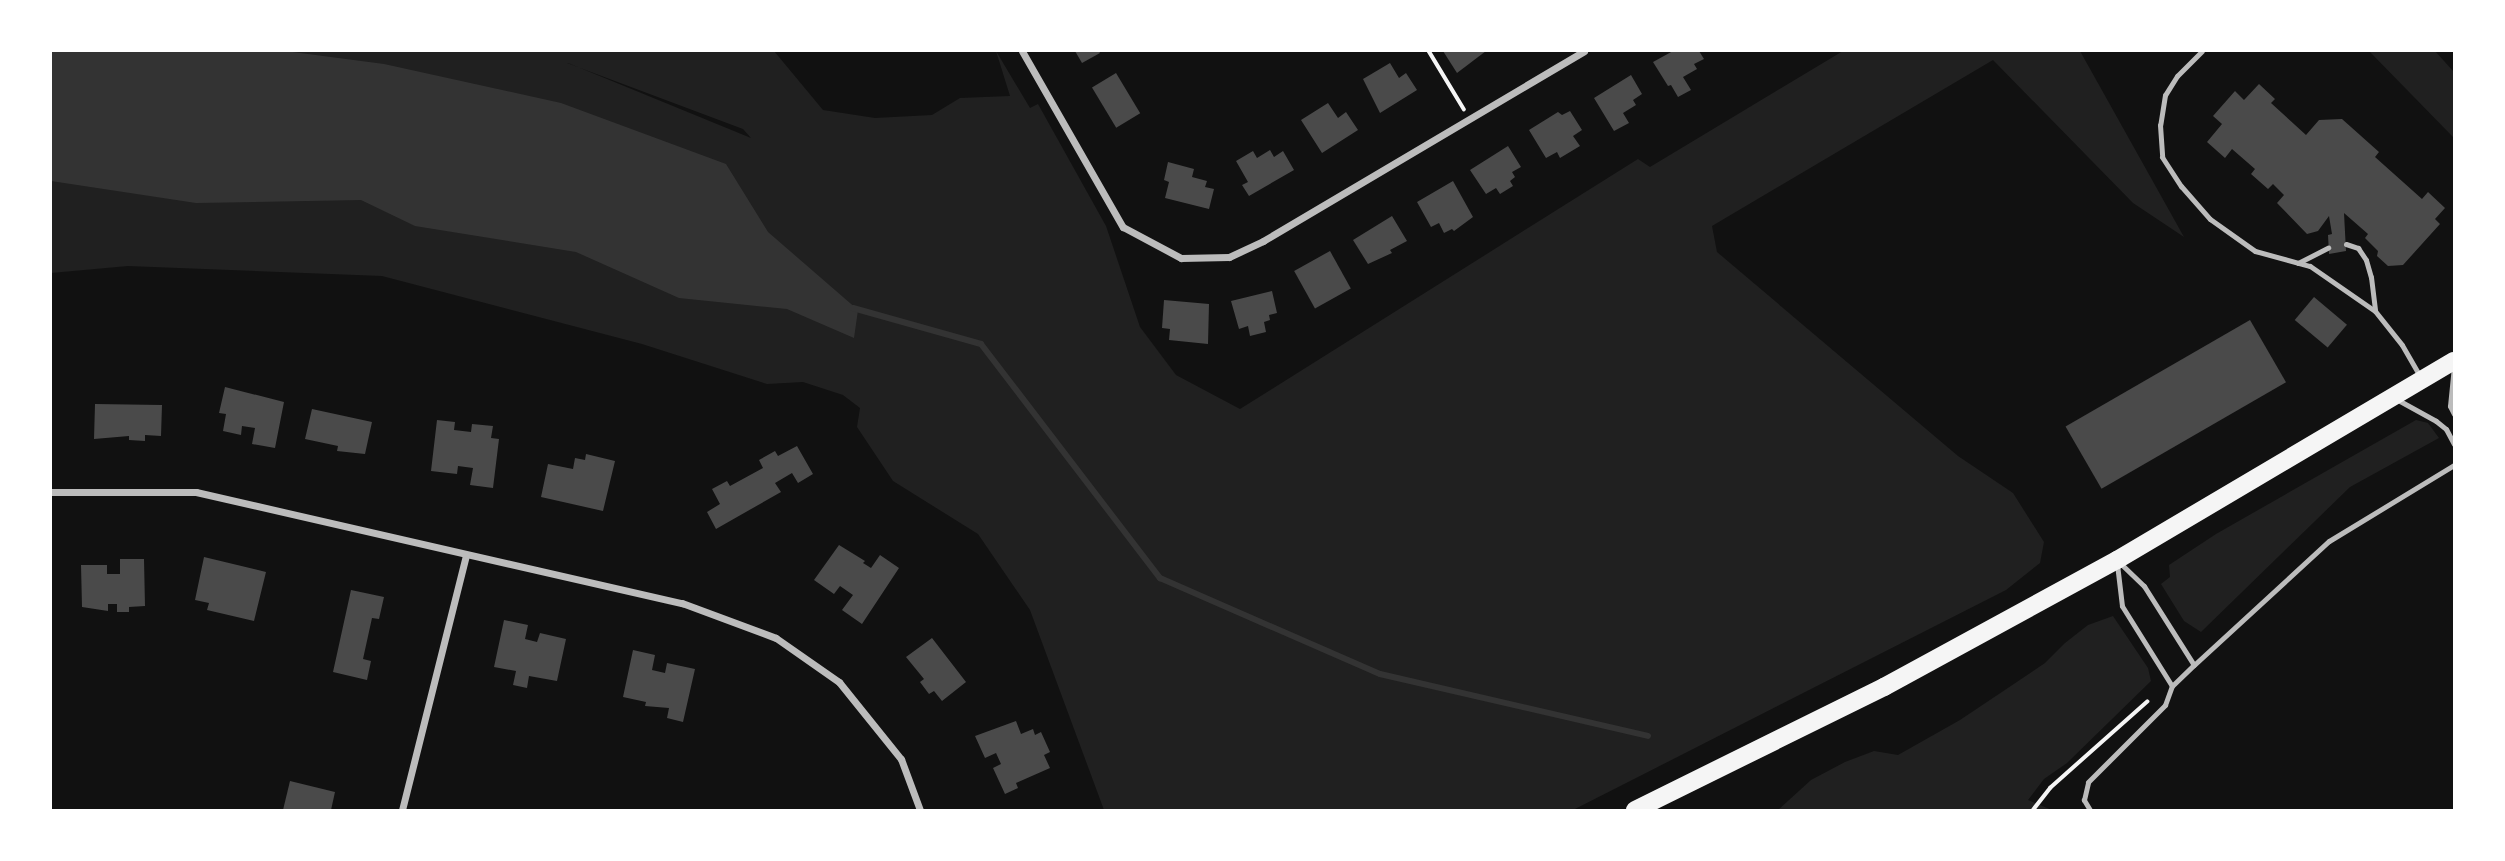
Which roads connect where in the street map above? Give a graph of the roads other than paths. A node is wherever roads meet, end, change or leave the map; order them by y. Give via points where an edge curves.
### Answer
1 (1021, 51) edge
2 (1584, 51) edge
3 (2202, 51) edge
4 (2346, 244) dead end
5 (2328, 248) dead end
6 (2298, 262) junction
7 (2375, 311) junction
8 (2454, 361) edge
9 (2423, 381) junction
10 (2395, 398) junction
11 (2454, 414) edge
12 (2454, 444) edge
13 (2454, 465) edge
14 (51, 492) edge
15 (466, 555) junction
16 (2117, 560) junction
17 (2194, 665) junction
18 (2172, 686) junction
19 (402, 810) edge
20 (920, 810) edge
21 (1635, 810) edge
22 (2090, 810) edge

1 - 2 street via 1123,227 1181,258 1229,257 1263,241
3 - 6 lane via 2165,95 2160,125 2162,157 2210,219 2255,251
4 - 7 lane via 2358,248 2366,260
5 - 6 lane
6 - 7 lane
7 - 9 lane
8 - 9 main road
8 - 11 lane via 2450,406
9 - 10 main road
10 - 12 lane via 2436,421
10 - 16 main road
13 - 17 lane via 2329,541
14 - 15 street via 195,492
15 - 19 street
15 - 20 street via 682,603 776,638 839,682 901,759
16 - 17 lane via 2144,586
16 - 18 lane via 2122,606
16 - 21 main road via 1884,687
17 - 18 lane
18 - 22 lane via 2165,705 2088,782 2084,800

